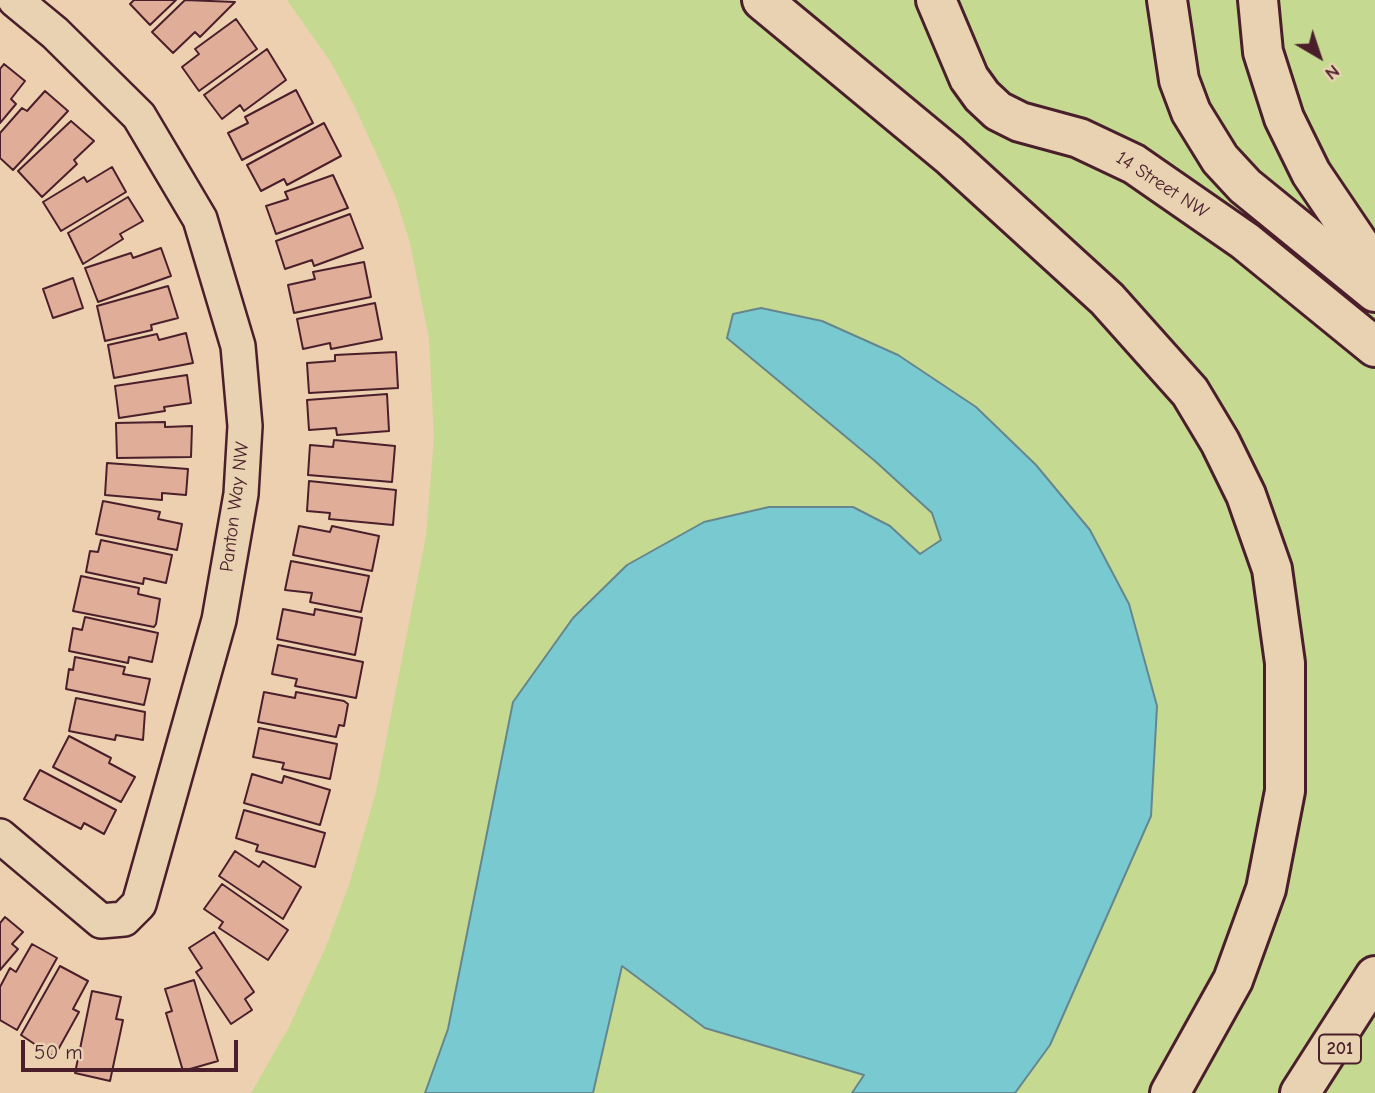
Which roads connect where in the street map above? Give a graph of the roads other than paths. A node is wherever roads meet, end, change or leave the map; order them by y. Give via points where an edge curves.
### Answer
1 (15, 0) edge
2 (762, 0) edge
3 (1167, 0) edge
4 (1258, 0) edge
5 (946, 10) edge
6 (1375, 261) edge
7 (1375, 292) edge
8 (1375, 347) edge
9 (0, 836) edge
10 (1375, 976) edge
11 (1375, 1006) edge
12 (1170, 1093) edge
13 (1303, 1093) edge

1 - 9 street, Panton Way NW via 139,116 200,219 238,346 245,426 241,494 219,620 139,904 124,919 101,920
2 - 12 main road via 949,155 1116,308 1190,392 1246,495 1272,569 1285,663 1285,791 1266,890 1233,981
3 - 7 main road via 1179,80 1191,113 1220,159 1245,186
4 - 6 main road via 1263,52 1284,118 1311,173
5 - 8 main road, 14 Street NW via 969,78 998,111 1079,138 1134,164 1245,241
10 - 13 main road
11 - 13 main road, 201

